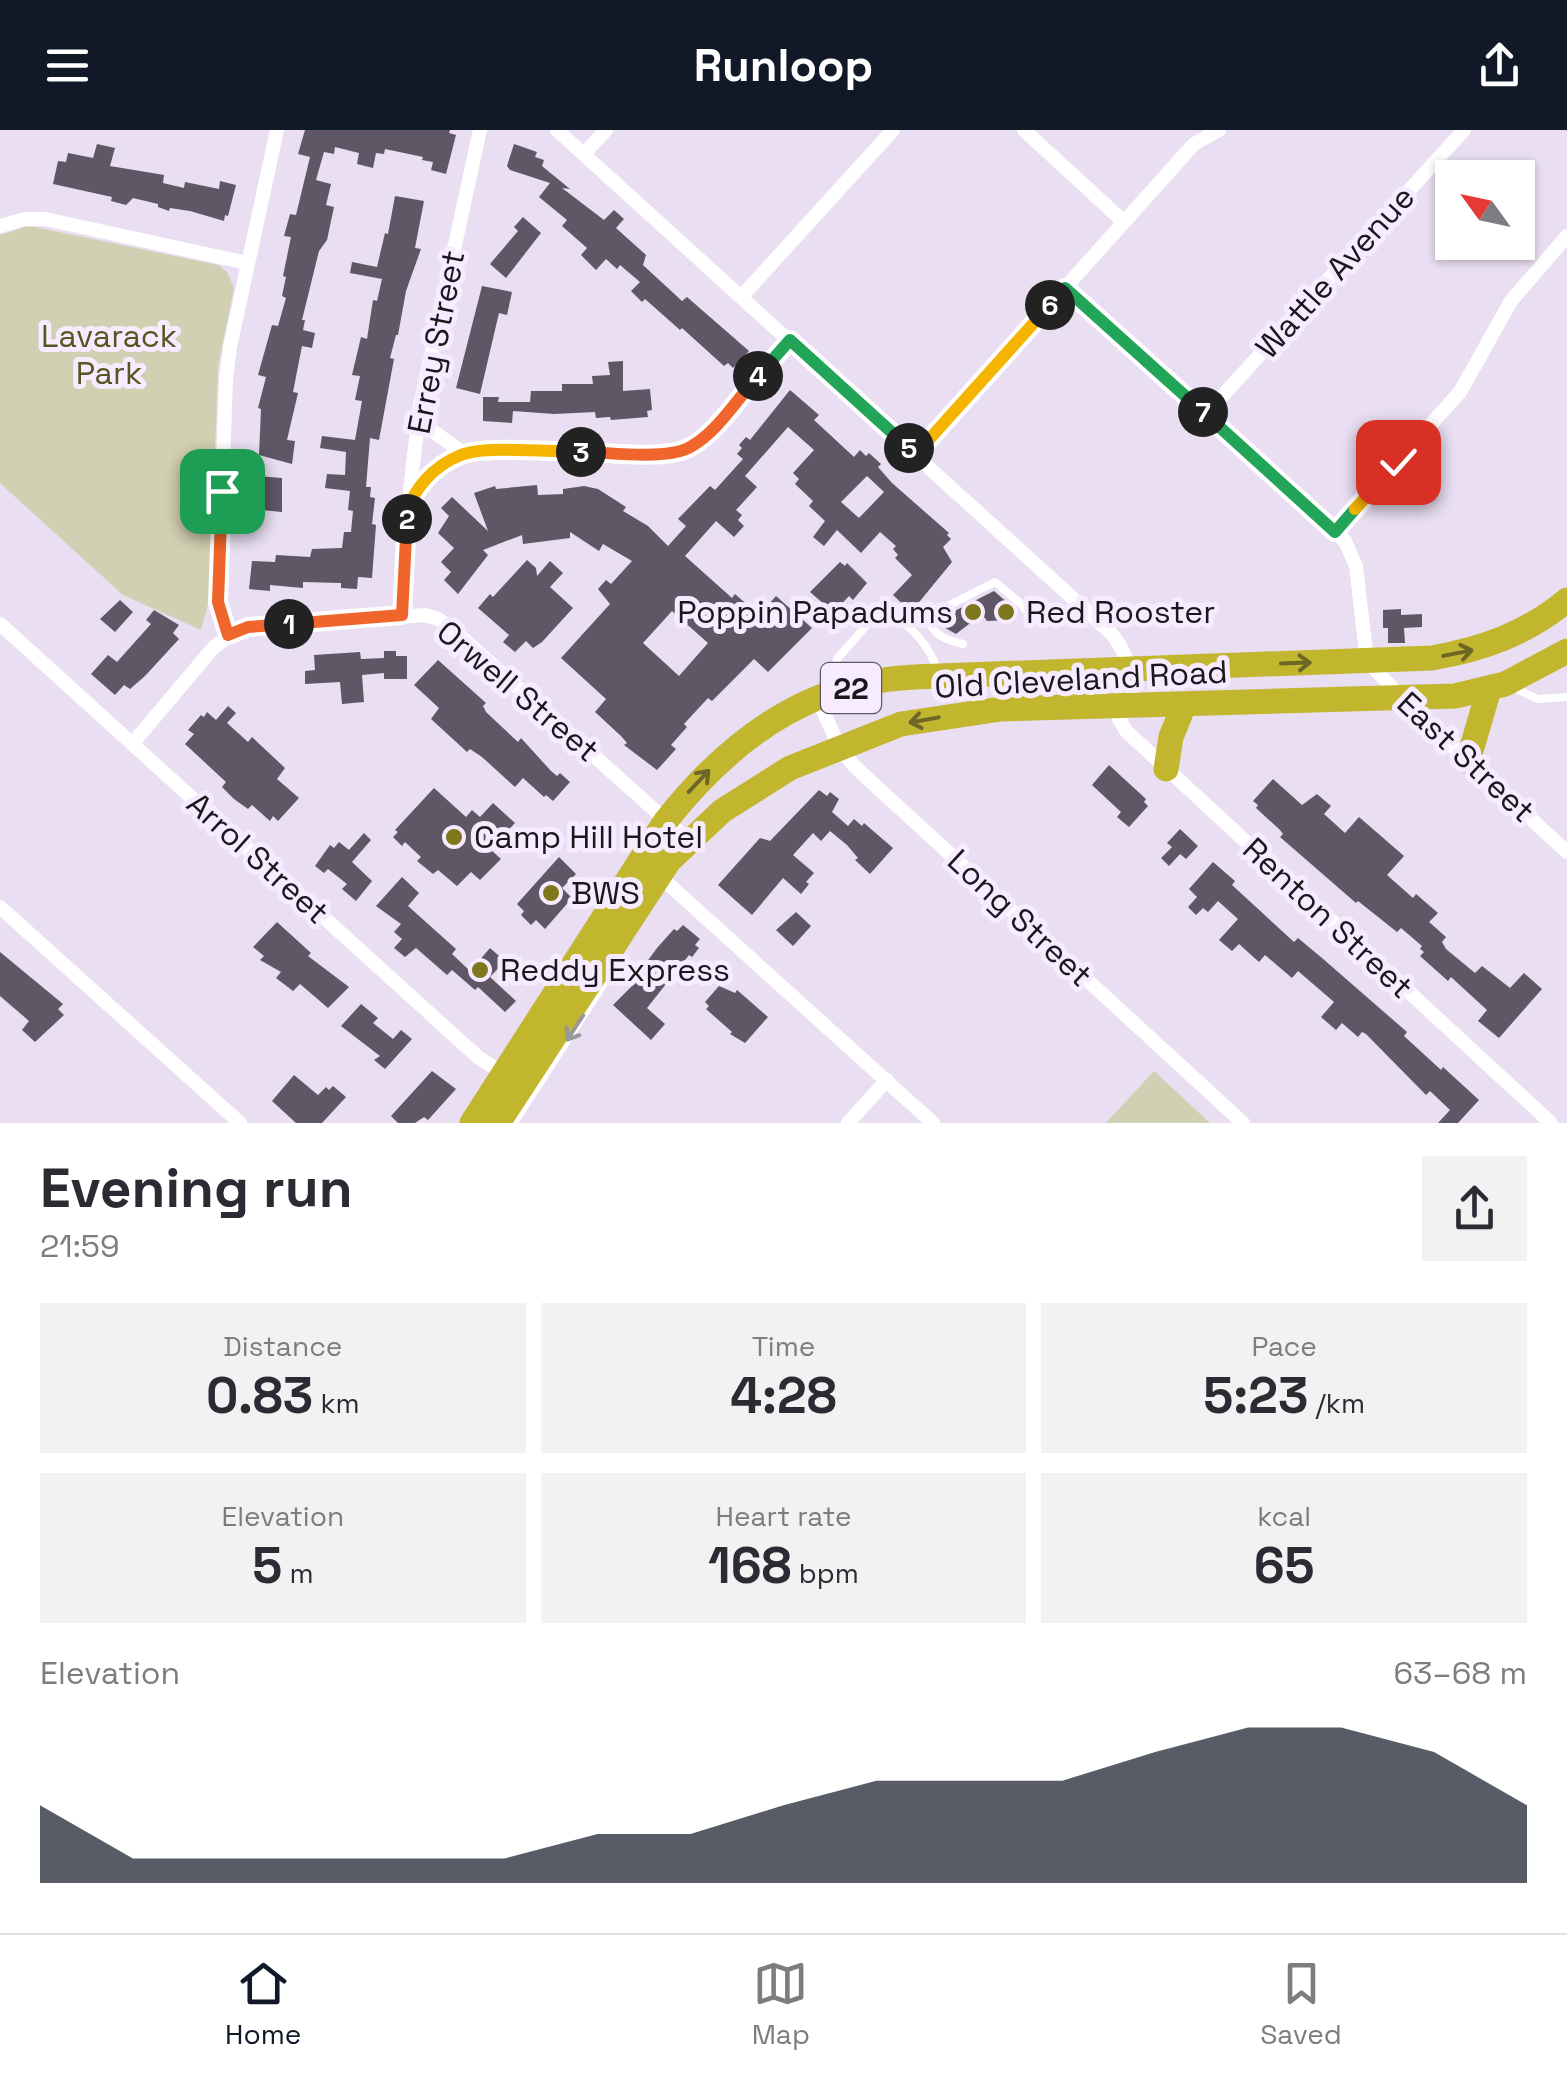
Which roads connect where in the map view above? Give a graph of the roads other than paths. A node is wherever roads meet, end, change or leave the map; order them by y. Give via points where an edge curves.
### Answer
1 (277, 130) edge
2 (480, 130) edge
3 (557, 130) edge
4 (606, 130) edge
5 (892, 130) edge
6 (1024, 130) edge
7 (1219, 130) edge
8 (1464, 130) edge
9 (584, 154) junction
10 (1124, 222) junction
11 (0, 226) edge
12 (1567, 236) edge
13 (248, 263) junction
14 (1065, 288) junction
15 (742, 296) junction
16 (790, 340) junction
17 (420, 406) junction
18 (1206, 414) junction
19 (463, 454) junction
20 (916, 454) junction
21 (408, 506) junction
22 (1335, 532) junction
23 (1567, 600) edge
24 (402, 615) junction
25 (1034, 620) dead end
26 (2, 629) edge
27 (228, 635) junction
28 (963, 644) dead end
29 (1567, 650) edge
30 (1367, 660) junction
31 (1128, 669) junction
32 (939, 676) junction
33 (1497, 686) junction
34 (825, 696) junction
35 (1567, 697) edge
36 (1402, 698) junction
37 (1184, 706) junction
38 (1126, 707) junction
39 (132, 744) junction
40 (839, 747) junction
41 (1468, 761) junction
42 (1166, 769) junction
43 (665, 822) junction
44 (688, 840) junction
45 (1567, 852) edge
46 (651, 881) junction
47 (0, 906) edge
48 (618, 963) dead end
49 (513, 1080) junction
50 (886, 1080) junction
51 (240, 1123) edge
52 (472, 1123) edge
53 (498, 1123) edge
54 (514, 1123) edge
55 (848, 1123) edge
56 (933, 1123) edge
57 (1243, 1123) edge
58 (1552, 1123) edge

1 - 13 street
2 - 17 street, Errey Street
3 - 9 street
4 - 9 street
5 - 15 street
6 - 10 street
7 - 10 street via 1194,144
8 - 18 street, Wattle Avenue
9 - 15 street
10 - 14 street
11 - 13 street via 45,219
12 - 22 street via 1510,300 1460,392
13 - 27 street via 226,379 218,602
14 - 18 street
14 - 20 street
15 - 16 street
16 - 19 street via 686,450
16 - 20 street
17 - 19 street via 430,429
17 - 21 street, Errey Street
18 - 22 street
19 - 21 street via 430,476
20 - 31 street via 1111,633
21 - 24 street, Errey Street
22 - 30 street via 1356,566
30 -> 23 highway, Old Cleveland Road / 22 via 1476,650 1529,627
24 - 27 street, Orwell Street via 248,627
24 - 43 street, Orwell Street via 438,618
25 - 28 lane via 994,582 929,619 943,638
26 - 39 street, Arrol Street
27 - 39 street
29 - 33 highway, Old Cleveland Road / 22
31 -> 30 highway, Old Cleveland Road / 22
30 - 36 street, East Street
31 - 32 highway, Old Cleveland Road / 22
31 - 38 street via 1132,697
32 - 34 highway, Old Cleveland Road / 22 via 876,681
32 - 34 lane, Old Cleveland Road via 927,647 884,613 837,658
33 - 35 lane, Old Cleveland Road via 1538,700
33 - 36 highway, Old Cleveland Road / 22
33 - 41 highway
34 - 40 street, Long Street
43 -> 34 highway, Old Cleveland Road / 22 via 734,747
36 - 37 highway, Old Cleveland Road / 22
36 - 41 street, East Street
37 - 38 highway, Old Cleveland Road / 22
37 - 42 highway
38 -> 40 highway, Old Cleveland Road / 22 via 944,716
38 - 42 street, Renton Street via 1119,718 1126,730
39 - 49 street, Arrol Street via 479,1058
40 - 44 highway, Old Cleveland Road / 22 via 769,779
40 - 57 street, Long Street
41 - 45 street, East Street
42 - 58 street, Renton Street
43 - 44 street, Orwell Street
43 - 46 highway, Old Cleveland Road / 22
44 - 46 highway, Old Cleveland Road / 22
46 - 49 highway, Old Cleveland Road / 22
46 - 50 street
47 - 51 street
48 -> 54 lane
49 - 52 highway, Old Cleveland Road / 22
49 - 53 highway, Old Cleveland Road / 22
50 - 55 street
50 - 56 street

